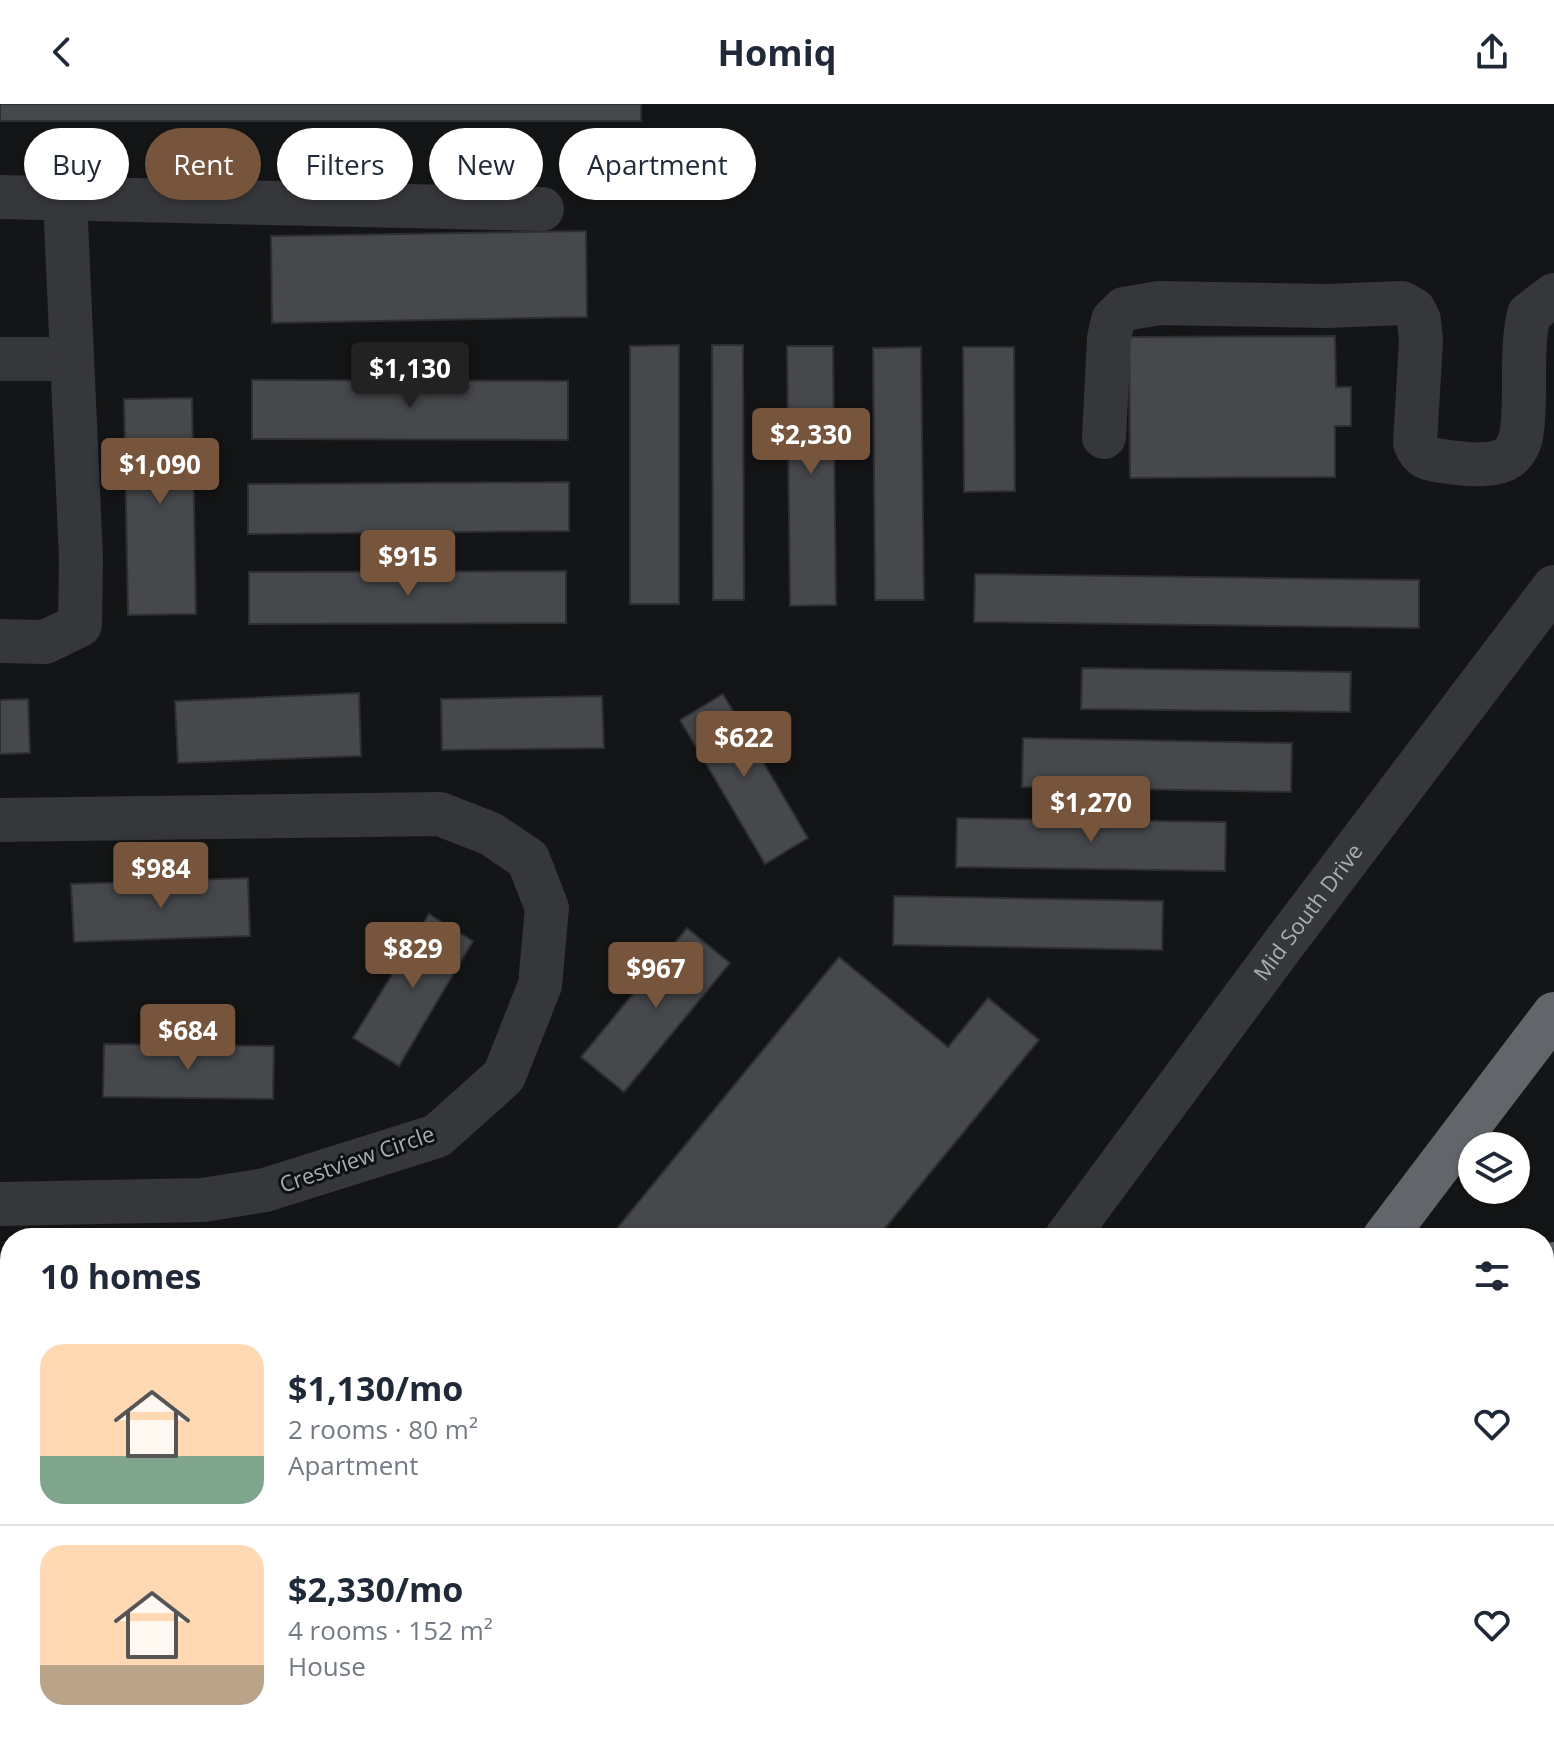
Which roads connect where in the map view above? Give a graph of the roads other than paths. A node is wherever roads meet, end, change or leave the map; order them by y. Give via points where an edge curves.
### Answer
1 (0, 197) edge
2 (24, 198) edge
3 (65, 200) edge
4 (113, 200) edge
5 (542, 209) dead end
6 (1554, 295) edge
7 (0, 359) edge
8 (72, 359) junction
9 (1104, 437) dead end
10 (1554, 587) edge
11 (0, 641) edge
12 (0, 820) edge
13 (1554, 1014) edge
14 (0, 1204) edge
15 (1073, 1228) edge
16 (1392, 1228) edge

1 - 2 street
3 - 8 street
4 - 5 street
6 - 9 street via 1529,314 1518,447 1494,463 1443,461 1419,454 1419,320 1402,303 1159,303 1124,309 1113,320 1109,338
7 - 8 street
8 - 11 street via 80,625 45,642
10 - 15 street, Mid South Drive
12 - 14 street, Crestview Circle via 440,814 491,834 528,859 547,908 540,985 504,1076 437,1136 265,1190 203,1200
13 - 16 highway

